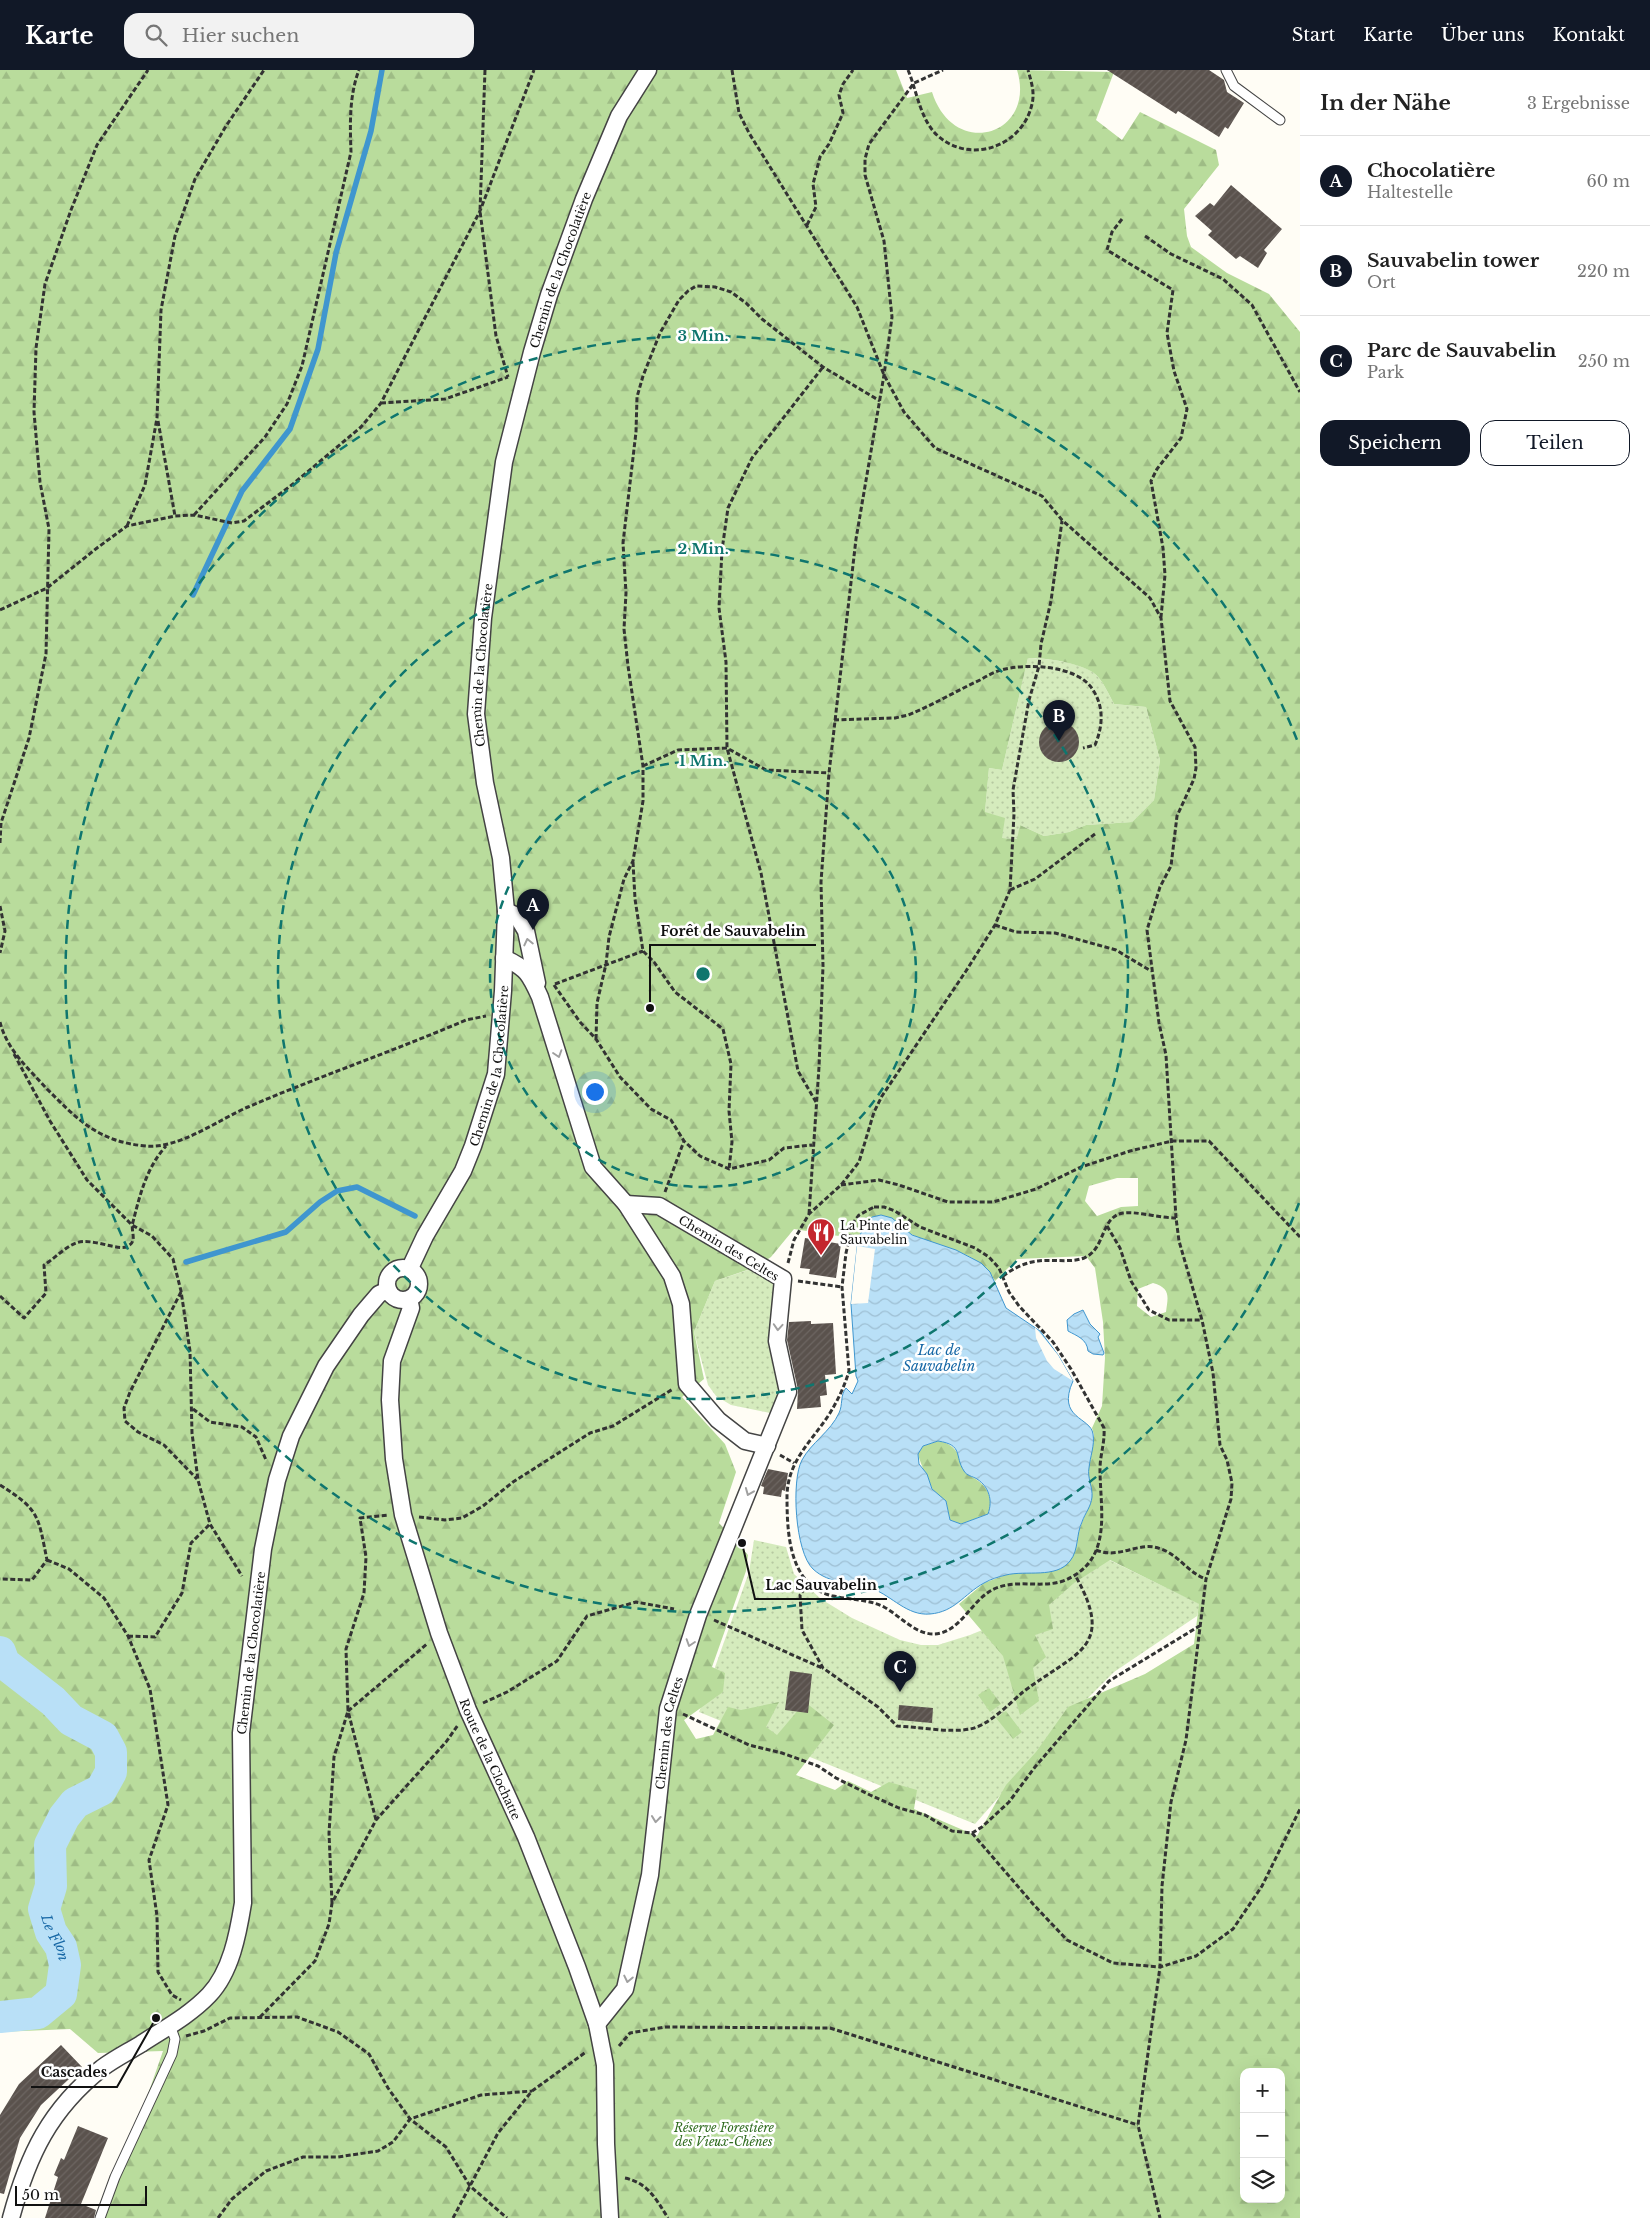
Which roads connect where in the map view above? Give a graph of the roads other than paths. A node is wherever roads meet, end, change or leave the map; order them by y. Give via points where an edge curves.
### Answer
1 (648, 70) edge
2 (1226, 70) edge
3 (1280, 120) dead end
4 (506, 911) junction
5 (504, 958) junction
6 (541, 1002) junction
7 (626, 1204) junction
8 (410, 1268) junction
9 (388, 1290) junction
10 (409, 1299) junction
11 (767, 1446) junction
12 (597, 2024) junction
13 (173, 2032) junction
14 (11, 2218) edge
15 (100, 2218) edge
16 (610, 2218) edge

1 - 4 street, Chemin de la Chocolatière via 619,116 548,295 516,412 498,498 483,618 476,714 485,783 501,858
2 - 3 lane via 1234,86
4 - 5 street, Chemin de la Chocolatière
6 -> 4 street via 526,931 517,916
5 - 6 street via 530,974
5 - 8 street, Chemin de la Chocolatière via 496,1074 462,1171
6 -> 7 street via 593,1167
7 - 11 street via 672,1276 681,1304 687,1384 718,1420 745,1441
7 -> 11 street, Chemin des Celtes via 659,1206 783,1279 777,1341 788,1392
8 - 9 street via 398,1268 392,1272
8 - 10 street via 420,1284 416,1294
9 - 10 street via 400,1300
9 - 13 street, Chemin de la Chocolatière via 379,1294 361,1315 326,1366 291,1436 277,1480 263,1550 241,1733 243,1904 239,1930 222,1976 210,1995
10 - 12 street, Route de la Clochatte via 412,1308 392,1361 390,1400 394,1459 403,1515 468,1710 530,1846
11 -> 12 street, Chemin des Celtes via 698,1616 668,1709 650,1875 625,1989
12 - 16 street, Route de la Clochatte via 605,2065
13 - 14 street, Chemin de la Chocolatière via 103,2068 77,2090 58,2112 30,2156
13 - 15 lane via 172,2054 115,2177

